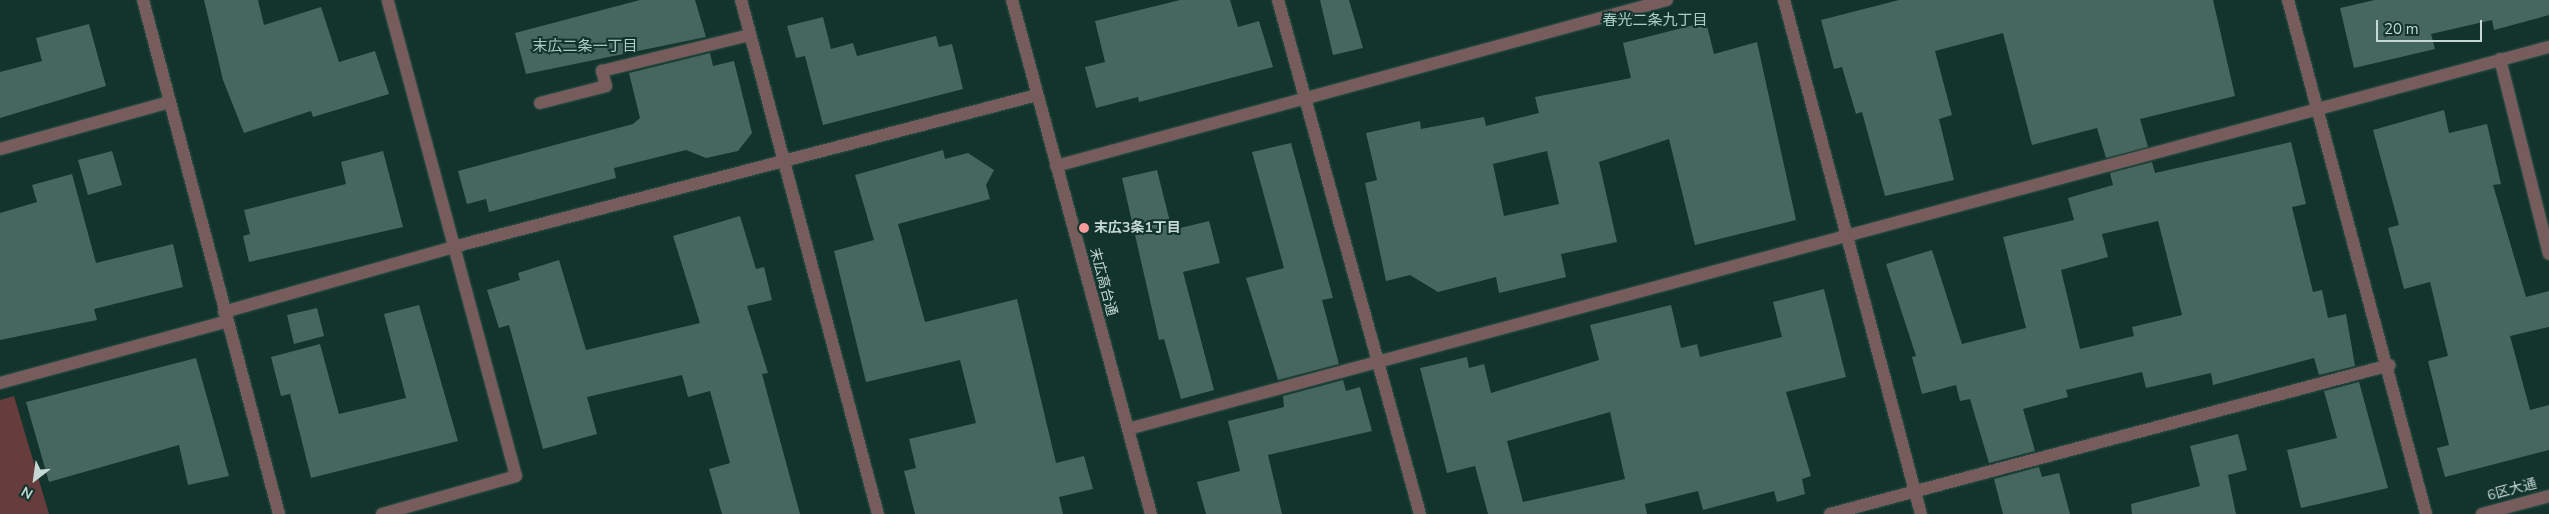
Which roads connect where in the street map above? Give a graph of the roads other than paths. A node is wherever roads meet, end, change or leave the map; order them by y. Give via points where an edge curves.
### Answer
1 (143, 0) edge
2 (388, 0) edge
3 (740, 0) edge
4 (1012, 0) edge
5 (1278, 0) edge
6 (1667, 0) edge
7 (1784, 0) edge
8 (2288, 0) edge
9 (750, 35) junction
10 (2549, 47) edge
11 (2500, 60) junction
12 (1037, 95) junction
13 (1305, 97) junction
14 (170, 102) junction
15 (540, 103) dead end
16 (2316, 107) junction
17 (0, 149) edge
18 (785, 163) junction
19 (1056, 166) junction
20 (1845, 237) junction
21 (458, 246) junction
22 (2549, 254) edge
23 (225, 317) junction
24 (1376, 359) junction
25 (2390, 365) junction
26 (0, 383) edge
27 (1128, 429) junction
28 (1915, 491) junction
29 (2549, 496) edge
30 (278, 514) edge
31 (382, 514) edge
32 (878, 514) edge
33 (1150, 514) edge
34 (1420, 514) edge
35 (1830, 514) edge
36 (1921, 514) edge
37 (2426, 514) edge
38 (2482, 514) edge

1 - 14 street
2 - 21 street
3 - 9 street
4 - 12 street, 末広高台通
5 - 13 street
6 - 13 street
7 - 20 street
8 - 16 street
9 - 15 street via 602,70 606,86
9 - 18 street
10 - 11 street
11 - 16 street
11 - 22 street
12 - 18 street
12 - 19 street, 末広高台通
13 - 19 street
13 - 24 street
14 - 17 street
14 - 23 street
16 - 20 street
16 - 25 street
18 - 21 street
18 - 32 street
19 - 27 street, 末広高台通
20 - 24 street
20 - 28 street
21 - 23 street
21 - 31 street via 516,476
23 - 26 street
23 - 30 street
24 - 27 street
24 - 34 street
25 - 28 street
25 - 37 street
27 - 33 street, 末広高台通
28 - 35 street
28 - 36 street
29 - 38 street, 6区大通

